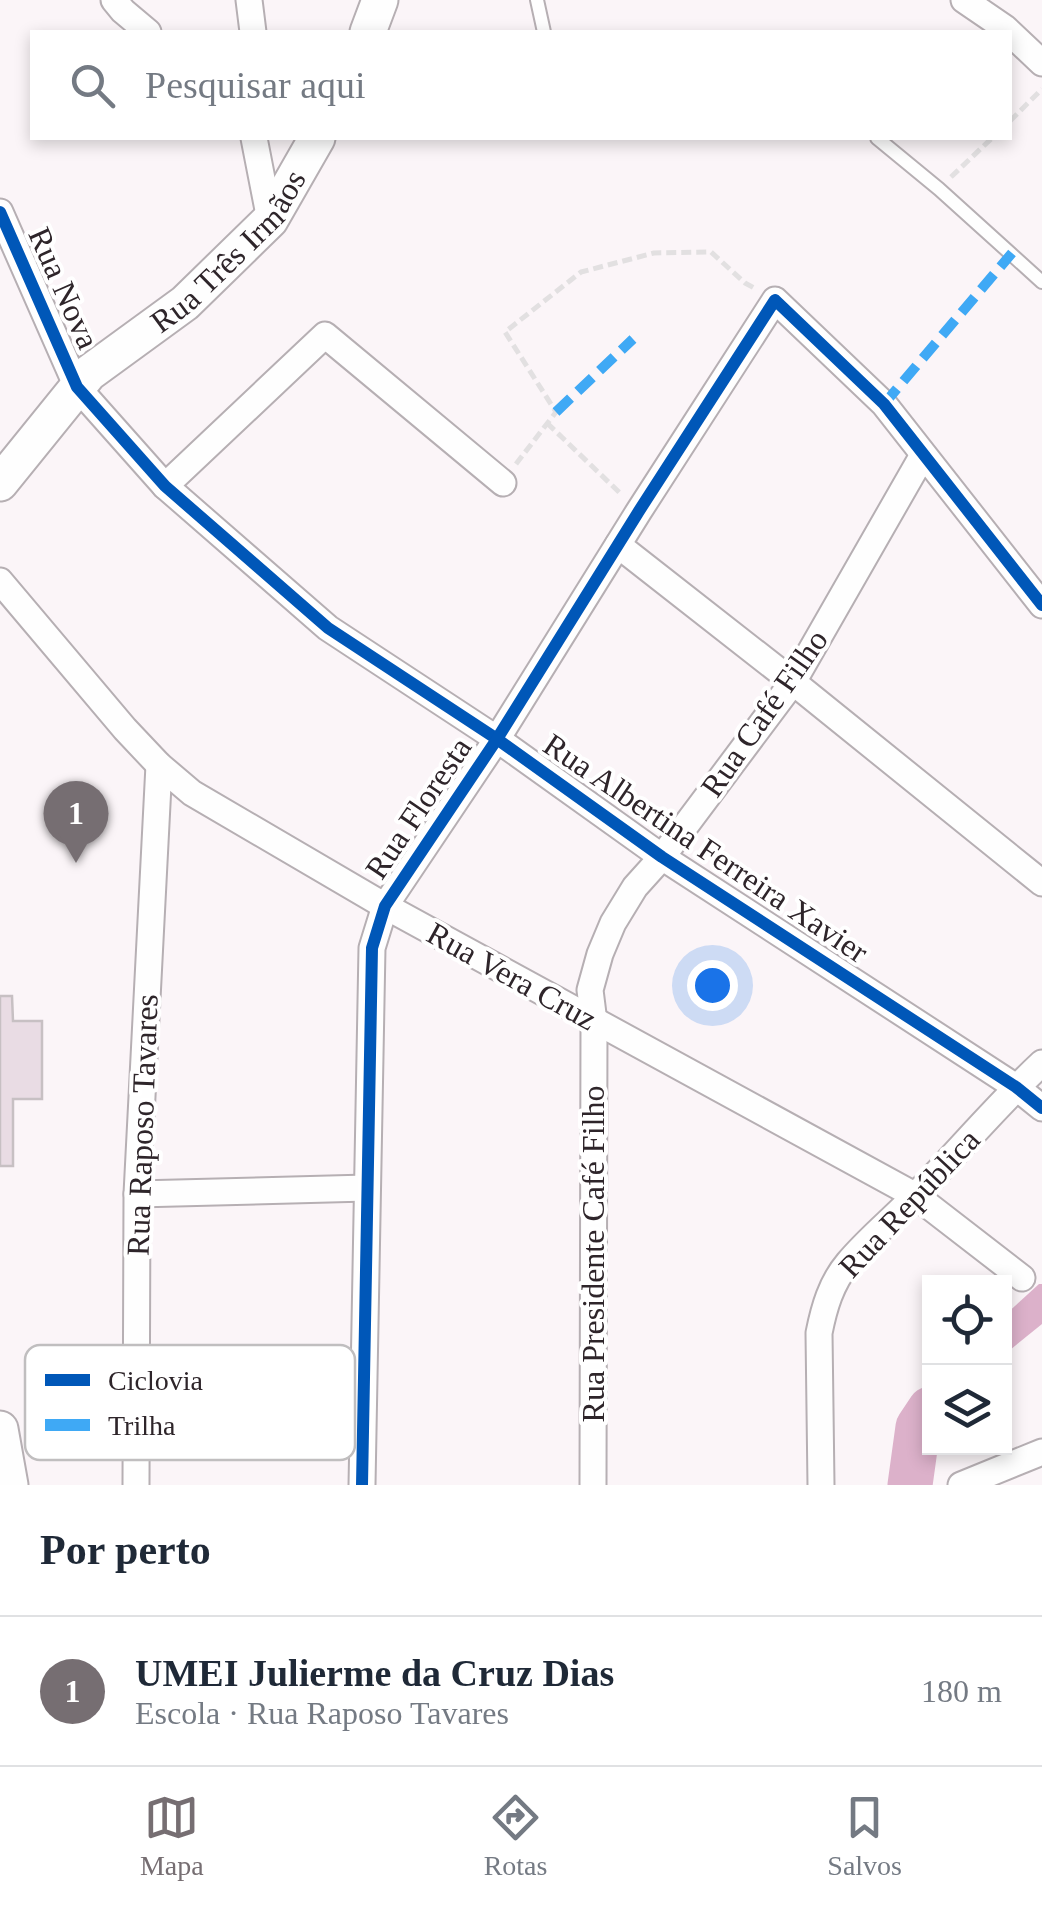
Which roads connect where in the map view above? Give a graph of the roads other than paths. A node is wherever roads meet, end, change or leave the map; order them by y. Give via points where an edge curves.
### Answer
1 (114, 0) edge
2 (249, 0) edge
3 (380, 0) edge
4 (537, 0) edge
5 (964, 0) edge
6 (146, 30) edge
7 (253, 30) edge
8 (369, 30) edge
9 (544, 30) edge
10 (1007, 30) edge
11 (1012, 35) edge
12 (1042, 63) edge
13 (254, 140) edge
14 (316, 140) edge
15 (879, 140) edge
16 (0, 212) edge
17 (270, 220) junction
18 (1042, 282) edge
19 (77, 387) junction
20 (922, 455) junction
21 (503, 483) road end
22 (0, 484) edge
23 (165, 486) junction
24 (618, 545) junction
25 (0, 581) edge
26 (1042, 605) edge
27 (793, 682) junction
28 (497, 739) junction
29 (159, 765) junction
30 (662, 857) junction
31 (1042, 883) edge
32 (385, 906) junction
33 (594, 1022) junction
34 (1042, 1063) edge
35 (1016, 1087) junction
36 (1042, 1108) edge
37 (367, 1188) junction
38 (137, 1194) junction
39 (916, 1196) junction
40 (1022, 1278) dead end
41 (136, 1345) edge
42 (0, 1430) edge
43 (1042, 1452) edge
44 (136, 1460) edge
45 (10, 1485) edge
46 (136, 1485) edge
47 (362, 1485) edge
48 (593, 1485) edge
49 (821, 1485) edge
50 (961, 1485) edge

1 - 6 street
2 - 7 street
3 - 8 street
4 - 9 lane
5 - 10 street
11 - 12 street
13 - 17 street
14 - 17 street, Rua Três Irmãos
15 - 18 lane
16 - 19 street, Rua Nova
17 - 19 street, Rua Três Irmãos via 185,303
19 - 22 street, Rua Três Irmãos
19 - 23 street, Rua Albertina Ferreira Xavier
20 - 24 street, Rua Floresta via 884,404 775,300
20 - 26 street
20 - 27 street, Rua Café Filho
21 - 23 street via 325,335
23 - 28 street, Rua Albertina Ferreira Xavier via 328,628
24 - 27 street
24 - 28 street, Rua Floresta
25 - 29 street, Rua Vera Cruz
27 - 30 street, Rua Café Filho
27 - 31 street
28 - 30 street, Rua Albertina Ferreira Xavier
28 - 32 street, Rua Floresta
29 - 32 street, Rua Vera Cruz via 192,793
29 - 38 street, Rua Raposo Tavares
30 - 33 street, Rua Café Filho via 634,887 600,954 590,990
30 - 35 street, Rua Albertina Ferreira Xavier
32 - 33 street, Rua Vera Cruz
32 - 37 street, Rua Floresta via 372,948
33 - 39 street, Rua Vera Cruz
33 - 48 street, Rua Presidente Café Filho
34 - 35 street, Rua República
35 - 36 street, Rua Albertina Ferreira Xavier
35 - 39 street, Rua República
37 - 38 street
37 - 47 street, Rua Floresta
38 - 41 street, Rua Raposo Tavares
39 - 40 street, Rua Vera Cruz
39 - 49 street, Rua República via 847,1264 824,1309
42 - 45 street
43 - 50 street
44 - 46 street, Rua Raposo Tavares

